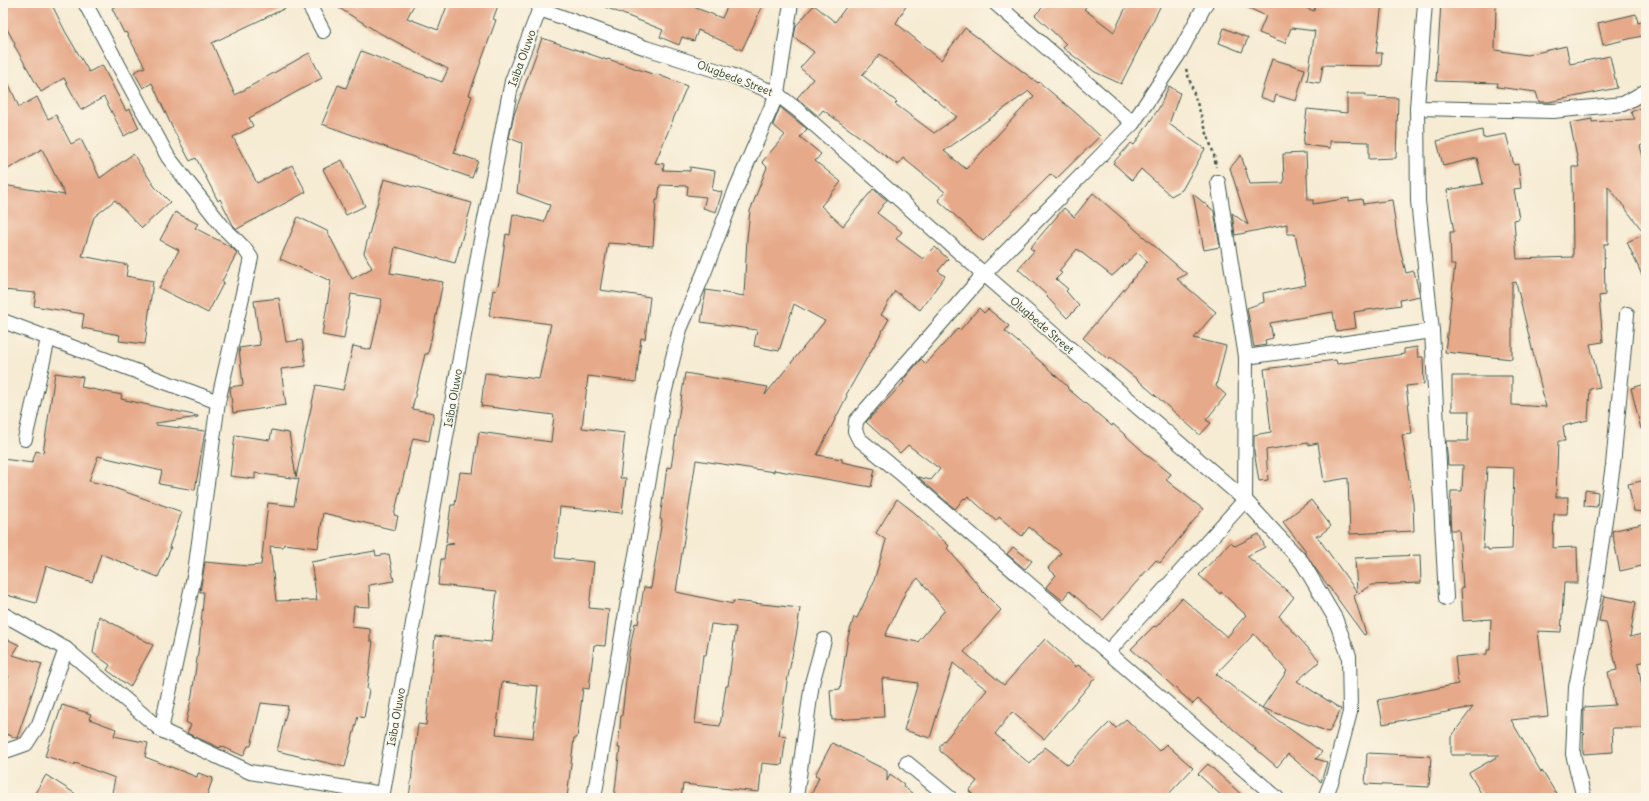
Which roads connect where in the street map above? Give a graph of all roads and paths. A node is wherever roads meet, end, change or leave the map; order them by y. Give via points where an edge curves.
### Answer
1 (85, 3) edge
2 (308, 3) edge
3 (791, 3) edge
4 (995, 3) edge
5 (1206, 3) edge
6 (1425, 3) edge
7 (541, 6) edge
8 (323, 31) dead end
9 (1180, 52) junction
10 (1646, 91) edge
11 (777, 94) junction
12 (1417, 108) junction
13 (1133, 123) junction
14 (1218, 182) joint
15 (984, 274) junction
16 (1627, 314) dead end
17 (3, 321) edge
18 (1432, 332) junction
19 (48, 339) junction
20 (1246, 357) junction
21 (218, 402) junction
22 (25, 439) dead end
23 (1245, 500) junction
24 (1446, 598) dead end
25 (3, 614) edge
26 (824, 640) dead end
27 (66, 649) junction
28 (1108, 652) junction
29 (161, 730) junction
30 (3, 752) edge
31 (907, 763) dead end
32 (382, 796) edge
33 (594, 798) edge
34 (796, 798) edge
35 (950, 798) edge
36 (1277, 798) edge
37 (1325, 798) edge
38 (1584, 798) edge

1 - 21 street via 168,157 251,258
2 - 8 street
3 - 11 street
4 - 13 street
5 - 9 street
6 - 12 street
7 - 11 street, Olugbede Street via 646,48 731,74
7 - 32 street, Isiba Oluwo via 512,80 480,245
9 - 13 street
9 - 14 path via 1214,155
10 - 12 street via 1623,104 1553,111
11 - 15 street, Olugbede Street
11 - 33 street via 680,329 663,398
12 - 18 street via 1418,201
13 - 15 street
14 - 20 street
15 - 23 street, Olugbede Street
15 - 28 street via 856,421 855,431 859,439
16 - 38 street via 1613,465 1595,589 1576,687 1573,754
17 - 19 street
18 - 20 street
18 - 24 street
19 - 21 street
19 - 22 street
20 - 23 street
21 - 29 street via 195,572
23 - 28 street
23 - 37 street, Olugbede Street via 1302,562 1335,618 1349,656 1350,712
25 - 27 street
26 - 34 street via 812,683
27 - 29 street
27 - 30 street via 39,724 26,744
28 - 36 street
29 - 32 street via 250,772
31 - 35 street

